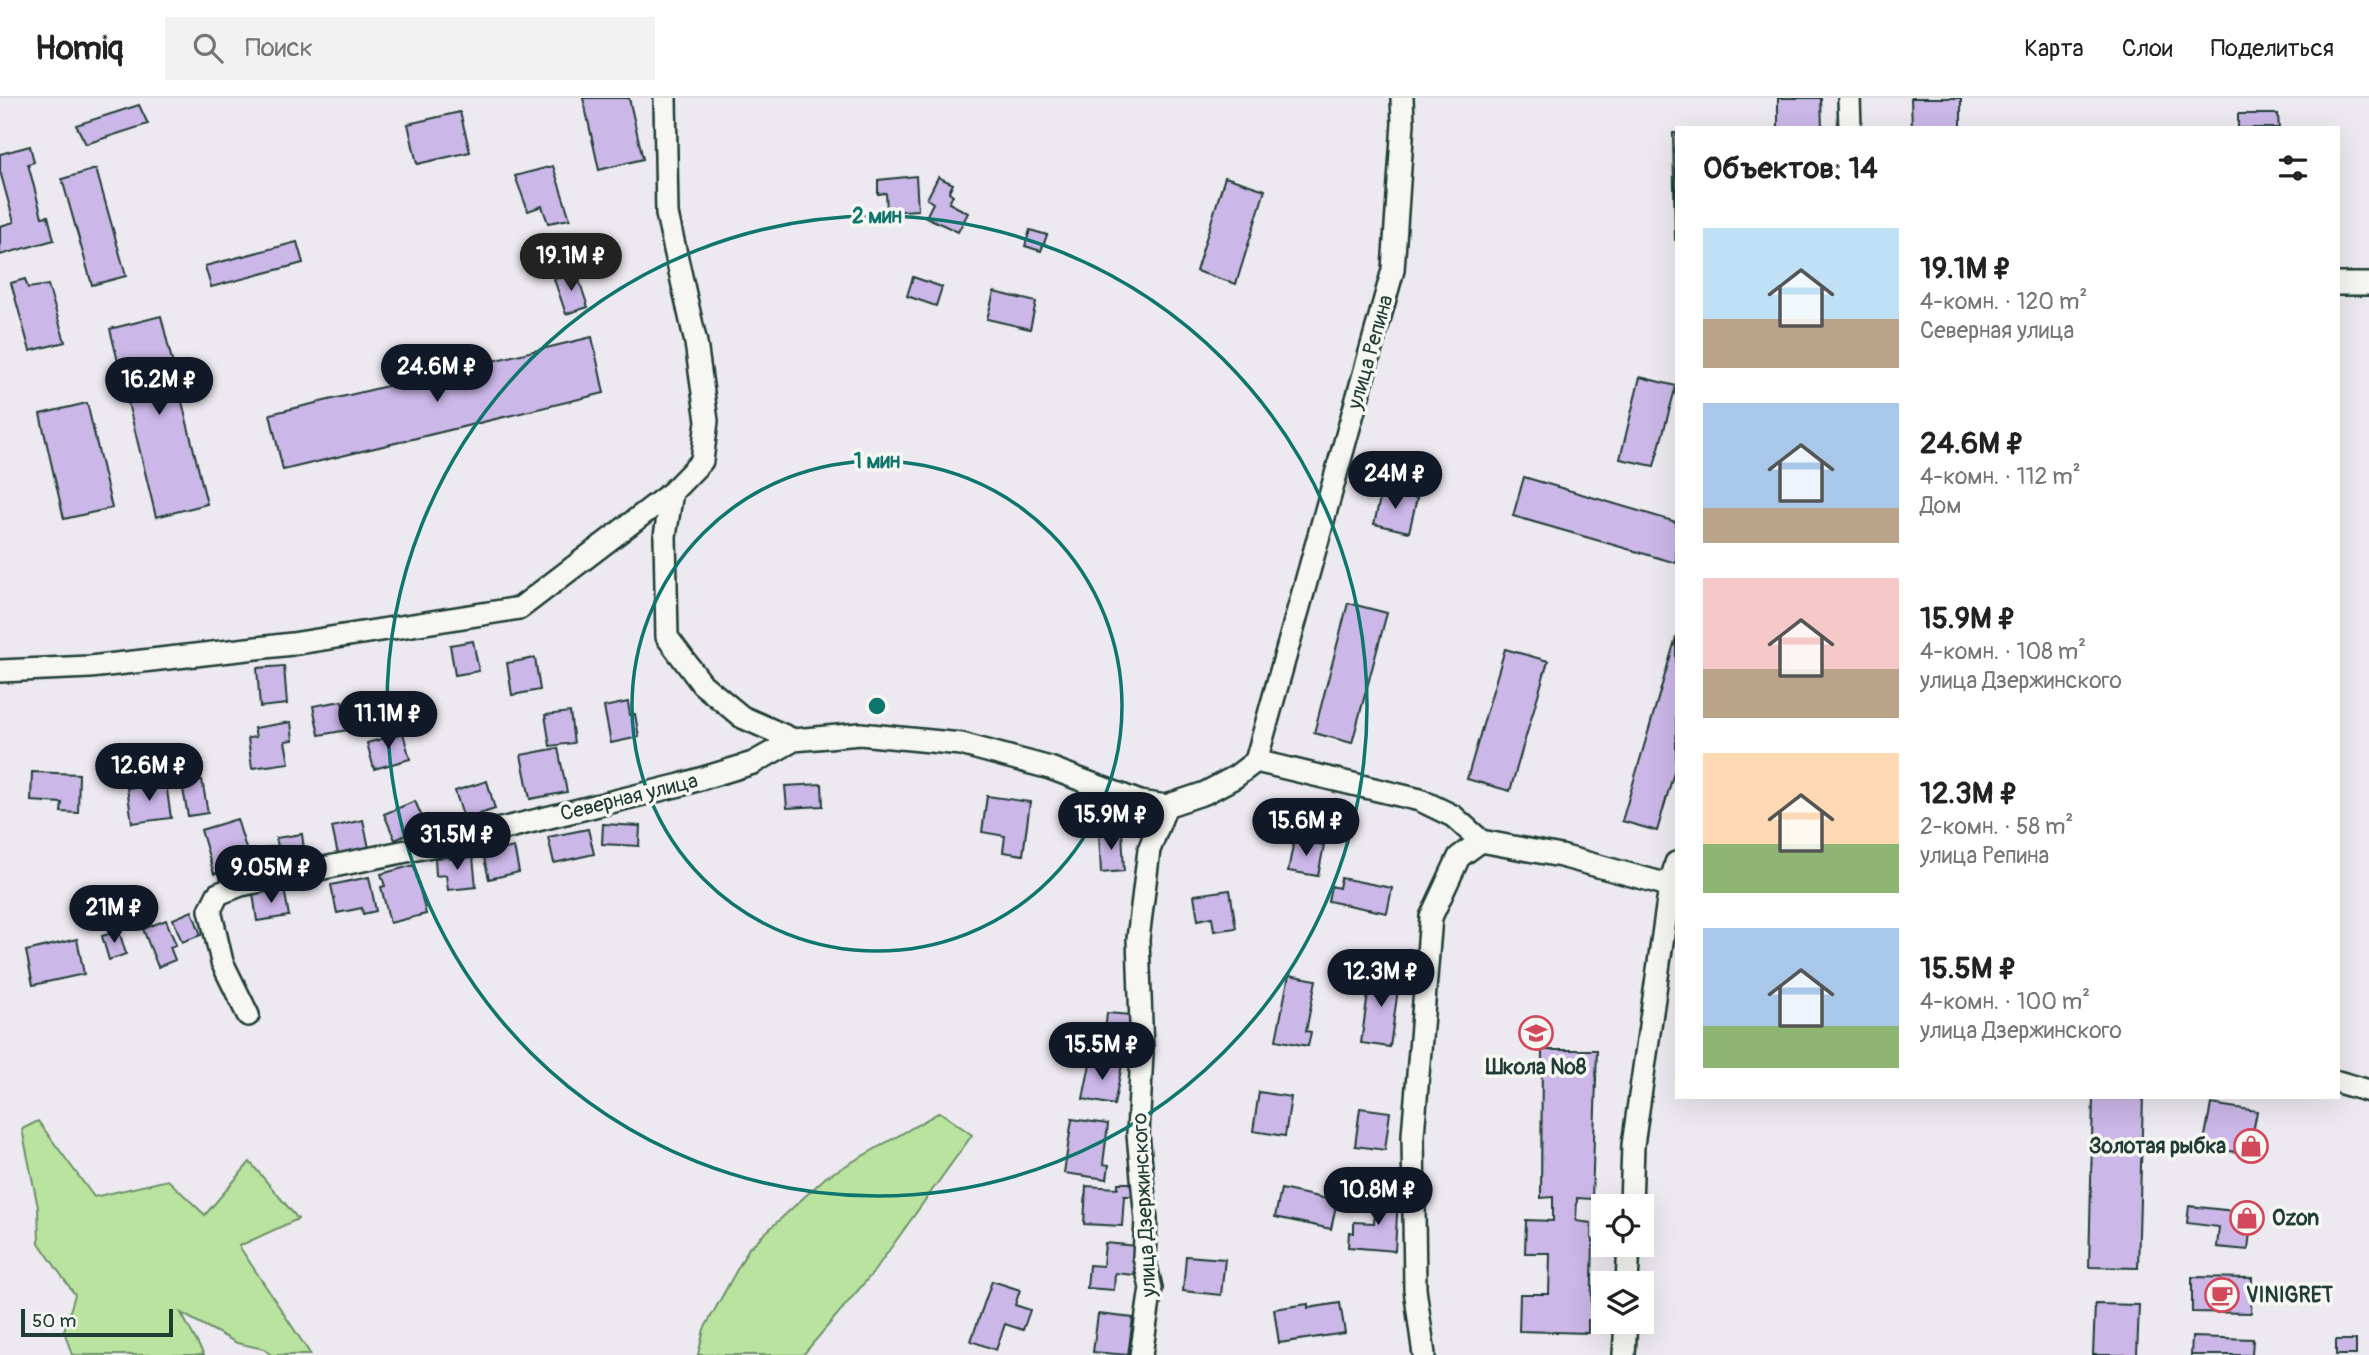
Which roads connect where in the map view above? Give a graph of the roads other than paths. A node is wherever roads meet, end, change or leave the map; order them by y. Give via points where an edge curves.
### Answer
1 (665, 98) edge
2 (1402, 98) edge
3 (1849, 98) edge
4 (1850, 126) edge
5 (2340, 284) edge
6 (2369, 284) edge
7 (672, 492) junction
8 (0, 671) edge
9 (794, 740) junction
10 (1256, 761) junction
11 (1166, 806) junction
12 (1481, 841) junction
13 (1673, 886) edge
14 (248, 1015) dead end
15 (2340, 1083) edge
16 (2369, 1091) edge
17 (1631, 1194) edge
18 (1625, 1334) edge
19 (1142, 1355) edge
20 (1424, 1355) edge
21 (1624, 1355) edge

1 - 7 street via 667,214 696,343 707,421 702,461
2 - 10 street, улица Репина via 1393,270
3 - 4 street
5 - 6 street
7 - 8 street via 520,608 292,644 90,667
7 - 9 street, Северная улица via 665,536 667,637 702,684 742,718
9 - 11 street, Северная улица via 860,734 961,744 1050,768 1140,802
9 - 14 street, Северная улица via 753,763 680,785 218,894 210,911 222,962
10 - 11 street via 1205,793
10 - 12 street via 1420,800 1453,816
11 - 19 street, улица Дзержинского via 1149,850 1138,939 1142,1052 1138,1134 1146,1220 1144,1257 1151,1288
12 - 13 street
12 - 20 street via 1459,856 1431,917 1413,1135 1415,1289
13 - 17 street via 1633,1144
15 - 16 street
18 - 21 street

